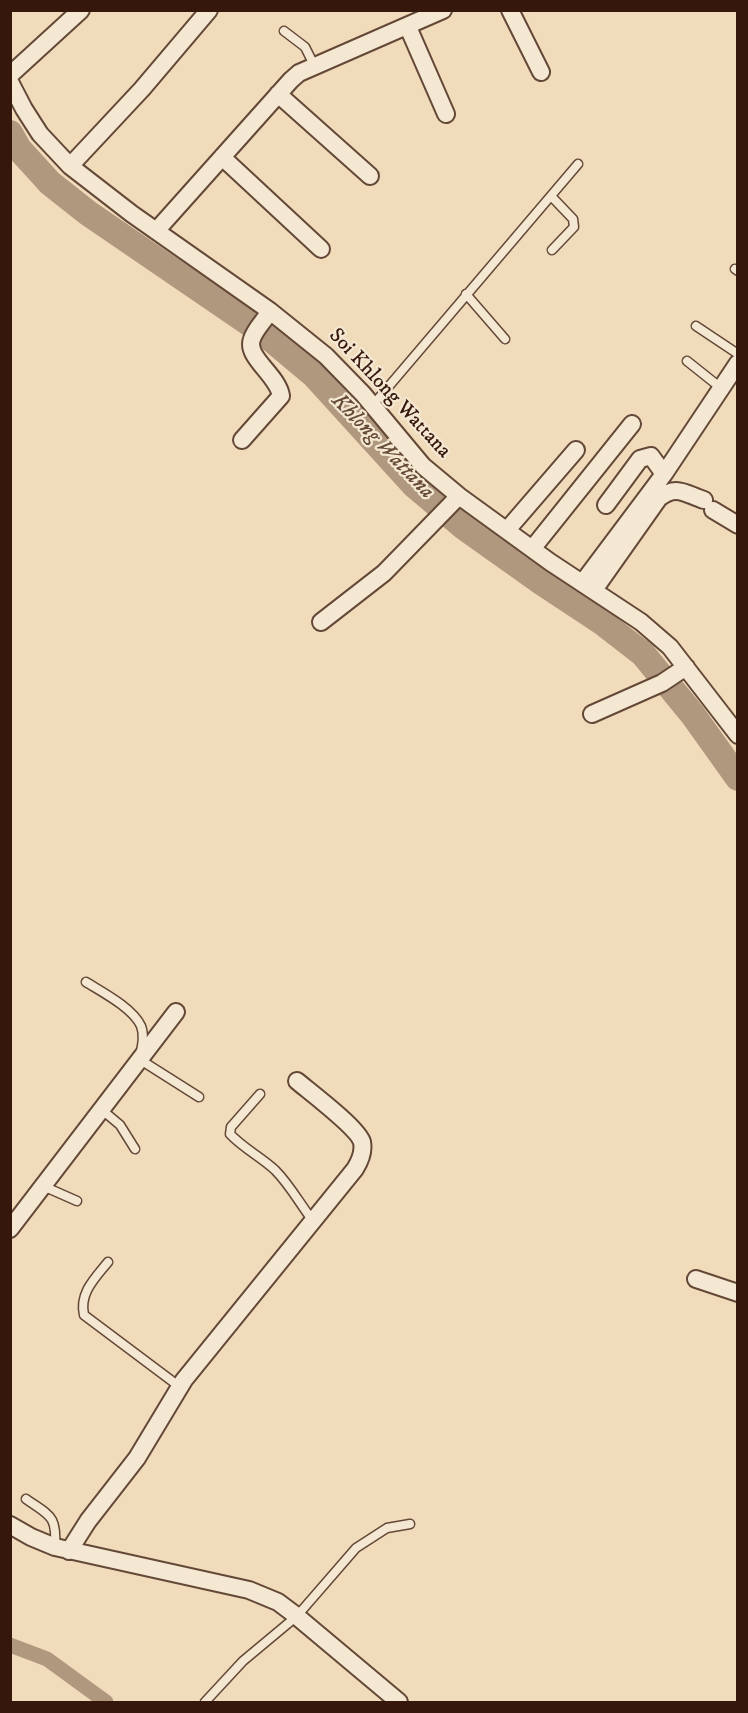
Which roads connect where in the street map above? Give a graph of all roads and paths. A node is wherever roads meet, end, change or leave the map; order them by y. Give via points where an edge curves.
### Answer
1 (81, 10) edge
2 (209, 10) edge
3 (443, 10) edge
4 (510, 10) edge
5 (408, 27) junction
6 (284, 31) dead end
7 (314, 65) junction
8 (541, 72) dead end
9 (10, 75) edge
10 (10, 82) edge
11 (278, 94) junction
12 (446, 114) dead end
13 (222, 157) junction
14 (579, 164) dead end
15 (70, 166) junction
16 (370, 176) dead end
17 (551, 196) junction
18 (156, 231) junction
19 (321, 249) dead end
20 (552, 250) dead end
21 (466, 294) junction
22 (267, 317) junction
23 (696, 326) dead end
24 (505, 339) dead end
25 (738, 354) edge
26 (687, 361) dead end
27 (738, 363) edge
28 (721, 388) junction
29 (372, 405) junction
30 (632, 423) dead end
31 (242, 440) dead end
32 (576, 450) dead end
33 (664, 474) junction
34 (455, 501) junction
35 (606, 505) dead end
36 (738, 525) edge
37 (507, 530) junction
38 (532, 549) junction
39 (588, 586) junction
40 (321, 622) dead end
41 (682, 670) junction
42 (591, 714) dead end
43 (738, 735) edge
44 (86, 982) dead end
45 (176, 1012) dead end
46 (140, 1059) junction
47 (297, 1082) dead end
48 (260, 1094) dead end
49 (199, 1097) dead end
50 (101, 1109) junction
51 (135, 1149) dead end
52 (44, 1186) junction
53 (77, 1201) dead end
54 (313, 1221) junction
55 (10, 1229) edge
56 (108, 1262) dead end
57 (696, 1279) dead end
58 (738, 1293) edge
59 (180, 1387) junction
60 (26, 1499) dead end
61 (410, 1524) dead end
62 (10, 1525) edge
63 (62, 1549) junction
64 (297, 1616) junction
65 (205, 1702) edge
66 (399, 1702) edge

1 - 9 street
2 - 15 street
3 - 5 street
4 - 8 street
5 - 7 street
5 - 12 street
6 - 7 lane via 305,47
7 - 11 street
10 - 15 street, Soi Khlong Wattana via 40,134
11 - 13 street
11 - 16 street
13 - 18 street
13 - 19 street
14 - 17 lane
15 - 18 street, Soi Khlong Wattana
17 - 20 lane via 575,224
17 - 21 lane
18 - 22 street, Soi Khlong Wattana
21 - 24 lane
21 - 29 lane
22 - 29 street, Soi Khlong Wattana via 326,356
22 - 31 street via 252,338 252,351 275,380 281,396
23 - 25 lane
26 - 28 lane
27 - 28 street
28 - 33 street
29 - 34 street, Soi Khlong Wattana
30 - 38 street
32 - 37 street
33 - 35 street via 651,456 640,459
33 - 39 street
34 - 37 street, Soi Khlong Wattana
34 - 40 street via 384,573
36 - 39 street via 709,505 669,490
37 - 38 street, Soi Khlong Wattana
38 - 39 street, Soi Khlong Wattana
39 - 41 street, Soi Khlong Wattana via 670,647
41 - 42 street
41 - 43 street, Soi Khlong Wattana
44 - 46 lane via 135,1017 142,1027
45 - 46 street
46 - 49 lane
46 - 50 street
47 - 54 street via 362,1141 361,1158 355,1169
48 - 54 lane via 231,1127 230,1134 275,1171
50 - 51 lane via 120,1125
50 - 52 street
52 - 53 lane
52 - 55 street
54 - 59 street
56 - 59 lane via 87,1288 82,1305 84,1315
57 - 58 street
59 - 63 street via 137,1458
60 - 63 lane via 54,1521
61 - 64 lane via 387,1528 356,1548
62 - 63 street
63 - 64 street via 249,1590 278,1602
64 - 65 lane via 243,1661
64 - 66 street

